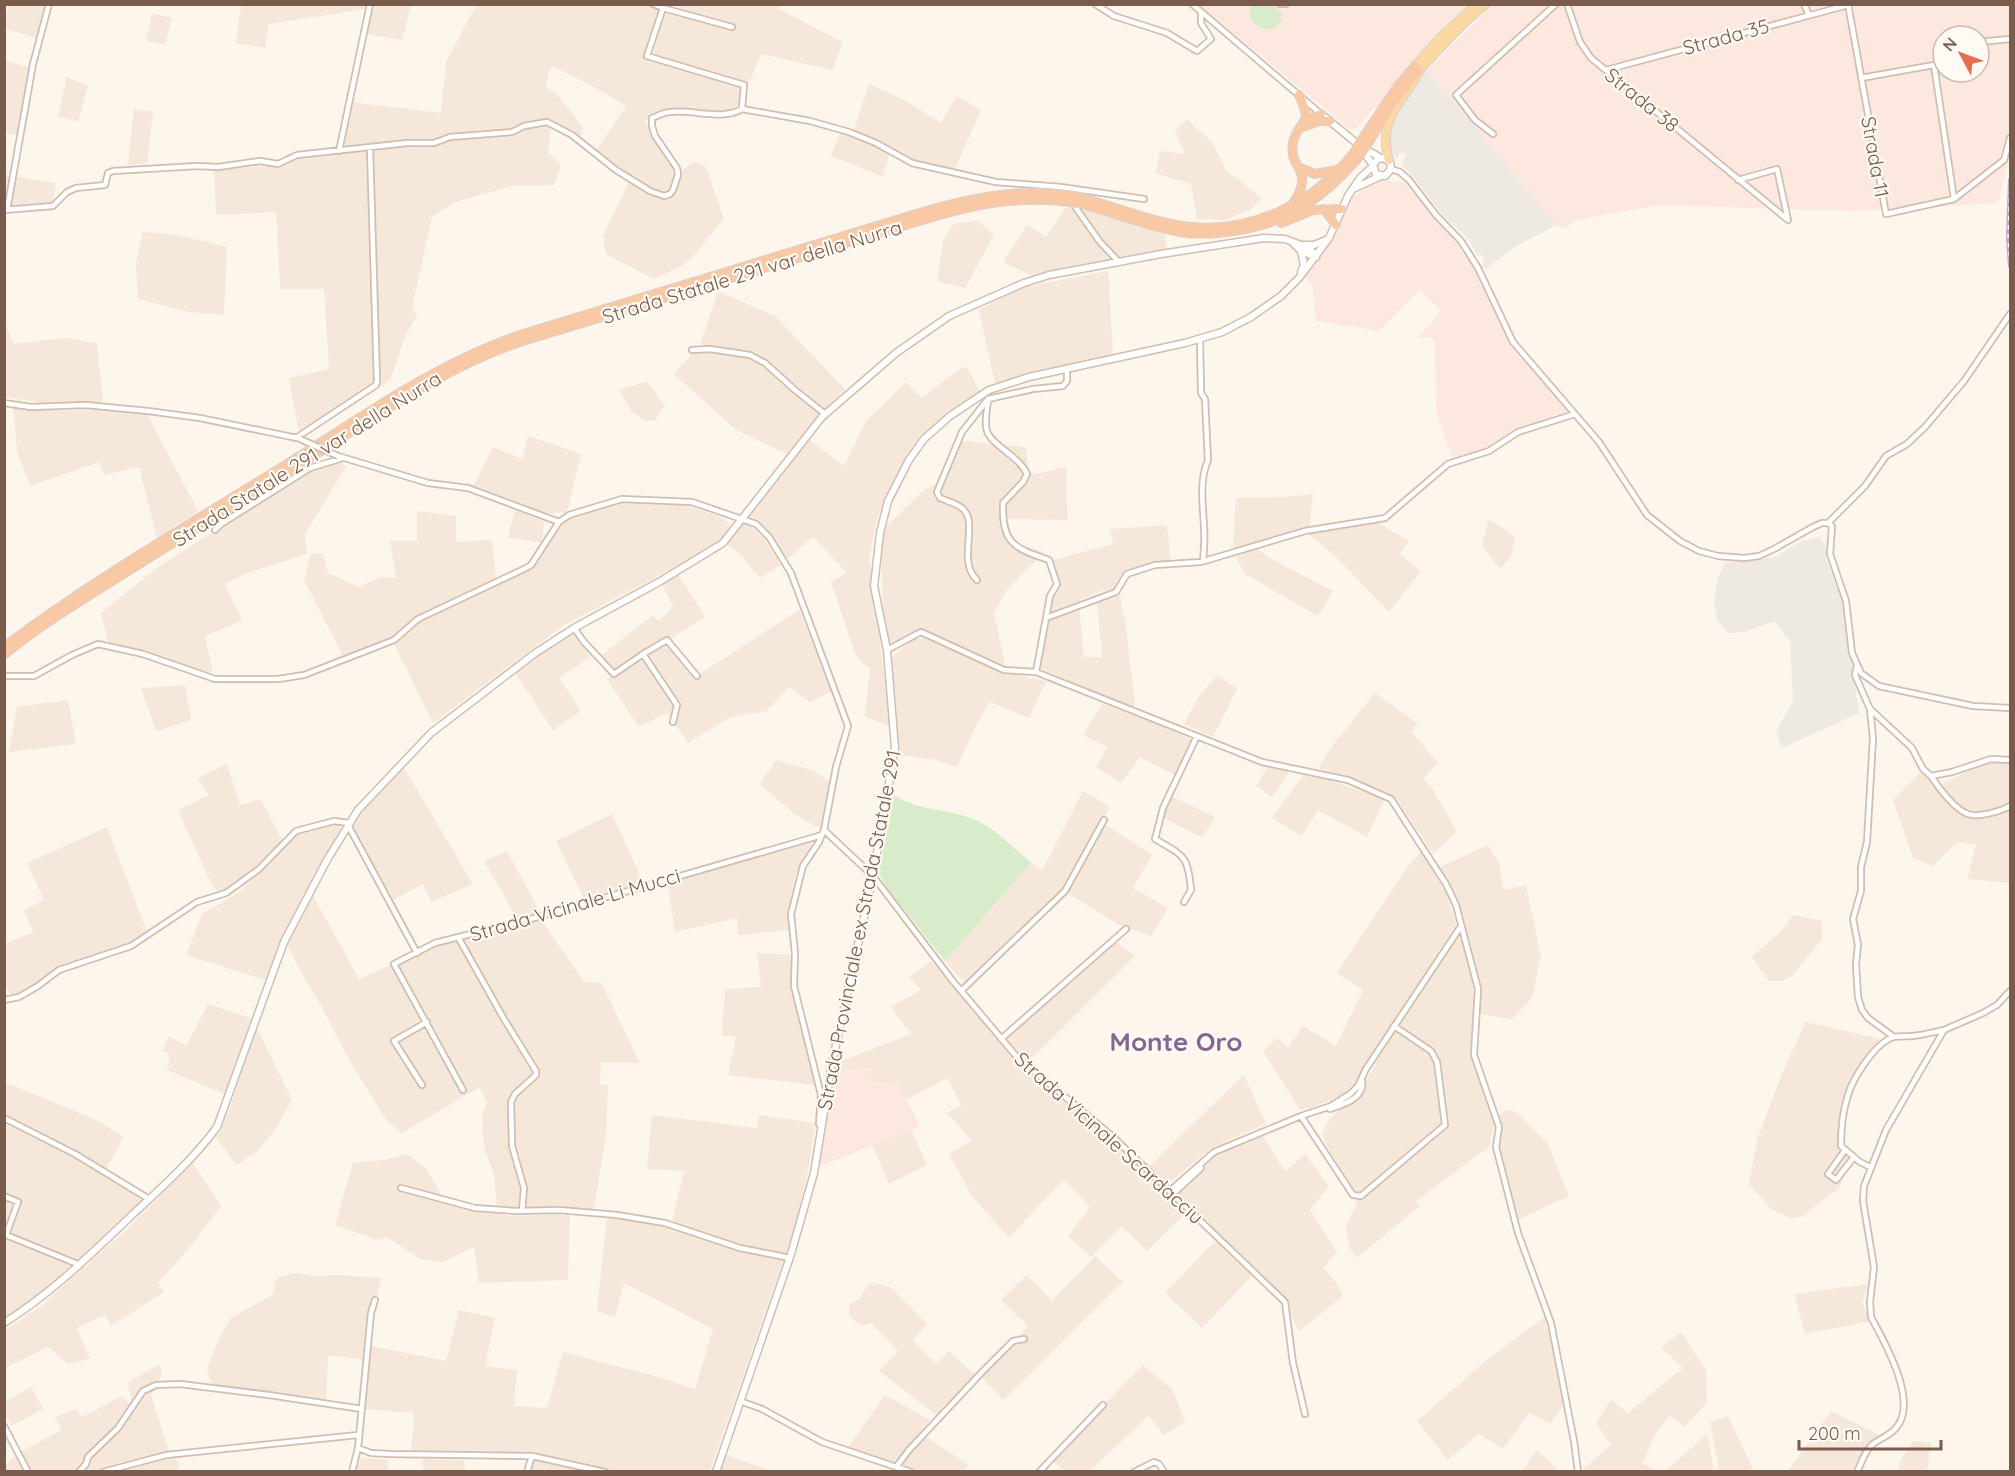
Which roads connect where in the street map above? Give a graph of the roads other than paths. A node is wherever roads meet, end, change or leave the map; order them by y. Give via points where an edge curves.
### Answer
1 (49, 4) edge
2 (370, 4) edge
3 (653, 4) edge
4 (1095, 4) edge
5 (1192, 4) edge
6 (1286, 4) edge
7 (1477, 4) edge
8 (1486, 4) edge
9 (1556, 4) edge
10 (1567, 4) edge
11 (1804, 4) edge
12 (1280, 5) edge
13 (1848, 5) edge
14 (663, 8) junction
15 (1201, 14) junction
16 (1809, 15) junction
17 (732, 27) dead end
18 (2010, 39) edge
19 (1991, 41) edge
20 (1419, 67) junction
21 (1606, 70) junction
22 (1861, 78) junction
23 (1299, 95) junction
24 (742, 109) junction
25 (1321, 114) junction
26 (1305, 121) junction
27 (1330, 121) junction
28 (1299, 130) junction
29 (1493, 134) dead end
30 (2010, 138) edge
31 (1360, 146) junction
32 (370, 148) junction
33 (339, 151) junction
34 (1359, 156) junction
35 (1387, 162) junction
36 (1373, 166) junction
37 (1299, 167) junction
38 (1340, 170) junction
39 (1382, 176) junction
40 (1360, 178) junction
41 (1738, 180) junction
42 (1061, 187) junction
43 (1354, 189) junction
44 (1144, 199) dead end
45 (1954, 199) junction
46 (1078, 200) junction
47 (1291, 206) junction
48 (1324, 209) junction
49 (1342, 209) junction
50 (6, 210) edge
51 (1336, 225) junction
52 (1265, 226) junction
53 (1329, 238) junction
54 (1301, 248) junction
55 (1316, 257) junction
56 (1119, 262) junction
57 (1299, 278) junction
58 (2010, 314) edge
59 (1200, 338) junction
60 (496, 346) junction
61 (692, 350) dead end
62 (1067, 369) junction
63 (988, 399) junction
64 (4, 403) edge
65 (825, 414) junction
66 (1575, 414) junction
67 (298, 438) junction
68 (341, 457) junction
69 (741, 519) junction
70 (559, 522) junction
71 (1828, 523) junction
72 (215, 530) dead end
73 (1203, 561) junction
74 (977, 580) dead end
75 (1046, 618) junction
76 (574, 628) junction
77 (4, 647) edge
78 (887, 650) junction
79 (643, 654) junction
80 (4, 655) edge
81 (1857, 665) junction
82 (1036, 672) junction
83 (4, 676) edge
84 (698, 676) dead end
85 (2010, 708) edge
86 (1870, 709) junction
87 (674, 722) dead end
88 (1197, 736) junction
89 (2010, 760) edge
90 (1931, 776) junction
91 (2010, 806) edge
92 (1104, 820) dead end
93 (349, 824) junction
94 (823, 832) junction
95 (873, 876) junction
96 (1184, 903) dead end
97 (1461, 926) junction
98 (1126, 929) dead end
99 (458, 938) junction
100 (417, 953) junction
101 (961, 991) junction
102 (2010, 991) edge
103 (4, 1000) edge
104 (427, 1022) junction
105 (1394, 1026) junction
106 (1944, 1029) junction
107 (1894, 1037) junction
108 (1001, 1039) junction
109 (422, 1085) dead end
110 (463, 1089) dead end
111 (1301, 1117) junction
112 (4, 1118) edge
113 (819, 1144) junction
114 (1845, 1150) junction
115 (1854, 1157) junction
116 (1870, 1167) junction
117 (401, 1188) dead end
118 (1172, 1192) junction
119 (4, 1196) edge
120 (149, 1199) junction
121 (522, 1211) junction
122 (790, 1258) junction
123 (80, 1265) junction
124 (375, 1300) dead end
125 (4, 1323) edge
126 (1024, 1339) dead end
127 (740, 1401) junction
128 (1103, 1405) dead end
129 (362, 1409) junction
130 (1305, 1414) dead end
131 (4, 1426) edge
132 (358, 1435) junction
133 (358, 1448) junction
134 (532, 1456) junction
135 (897, 1466) junction
136 (912, 1471) edge
137 (28, 1472) edge
138 (79, 1472) edge
139 (103, 1472) edge
140 (352, 1472) edge
141 (527, 1472) edge
142 (604, 1472) edge
143 (716, 1472) edge
144 (1039, 1472) edge
145 (1134, 1472) edge
146 (1164, 1472) edge
147 (1578, 1472) edge
148 (1857, 1472) edge

1 - 50 street via 33,64
2 - 33 street
3 - 14 street
4 - 15 street via 1114,16 1167,33 1197,51 1210,39 1201,23
5 - 15 street
6 - 12 street
7 - 20 main road, Strada Statale 291 var della Nurra via 1440,38
8 - 20 main road, Strada Statale 291 var della Nurra
9 - 29 street via 1456,95 1475,120
10 - 21 street, Strada 38 via 1580,42
11 - 16 street
13 - 16 street, Strada 35
13 - 22 street, Strada 11
14 - 17 street
14 - 24 street via 647,56 744,85
15 - 23 street
16 - 21 street, Strada 35
18 - 19 street
20 - 34 highway, Strada Statale 291 var della Nurra, bridge via 1397,87
20 - 35 main road via 1387,123
21 - 41 street, Strada 38
22 - 45 street, Strada 11 via 1886,214
22 - 45 street via 1934,65
23 - 25 street
23 - 26 highway
24 - 32 street via 720,114 670,112 652,118 655,136 677,168 673,190 664,196 616,170 572,135 547,122 512,132
24 - 42 street via 849,132 912,163 996,182
25 - 26 highway
25 - 27 street
26 - 28 highway
27 - 28 highway via 1307,124
27 - 31 street
28 - 37 highway via 1293,144
30 - 45 street via 2004,160
31 - 34 street
31 - 35 street
32 - 33 street
32 - 67 street via 377,381
33 - 50 street via 297,155 278,164 260,161 218,167 113,171 108,173 105,185 76,188 53,206
34 - 36 street
34 - 38 highway, Strada Statale 291 var della Nurra
34 - 40 street via 1364,170
34 - 52 highway, Strada Statale 291 var della Nurra via 1317,199
35 - 36 street via 1376,160
35 - 39 street via 1387,174
35 - 66 street via 1409,180 1461,241 1509,335
36 - 39 street via 1374,172
36 - 40 street, Strada Provinciale ex Strada Statale 291
37 - 38 highway via 1315,174
37 - 47 highway via 1303,184
38 - 47 highway, Strada Statale 291 var della Nurra
39 - 43 street
40 - 43 street, Strada Provinciale ex Strada Statale 291
41 - 41 street, Strada 38 via 1755,193 1788,220 1777,169
42 - 44 street
42 - 56 street via 1095,236
43 - 49 street, Strada Provinciale ex Strada Statale 291
46 - 47 highway, Strada Statale 291 var della Nurra via 1191,227 1214,228 1252,221
46 - 52 highway, Strada Statale 291 var della Nurra via 1183,232 1220,233
46 - 60 highway, Strada Statale 291 var della Nurra, bridge via 1009,200 918,218
48 - 49 highway
48 - 51 highway
48 - 52 highway
49 - 51 street, Strada Provinciale ex Strada Statale 291
51 - 53 street, Strada Provinciale ex Strada Statale 291
53 - 54 street
53 - 55 street, Strada Provinciale ex Strada Statale 291
54 - 55 street via 1311,250
54 - 56 street via 1285,239 1264,238
54 - 57 street via 1304,265
55 - 57 street, Strada Provinciale ex Strada Statale 291
56 - 65 street via 1024,283 949,316 896,353
57 - 59 street, Strada Provinciale ex Strada Statale 291 via 1251,317
58 - 71 street via 1964,381 1925,428 1886,456 1865,486
59 - 62 street, Strada Provinciale ex Strada Statale 291
59 - 73 street via 1208,460 1201,499
60 - 77 highway, Strada Statale 291 var della Nurra via 424,377 89,588
60 - 80 highway, Strada Statale 291 var della Nurra via 424,385 74,605
61 - 65 street via 750,355
62 - 63 street via 1063,386 1033,388
62 - 78 street, Strada Provinciale ex Strada Statale 291 via 988,390 938,426 909,460 888,501 874,573
63 - 74 street via 962,432 937,492 940,498 966,513 967,560
63 - 75 street via 989,437 1013,456 1027,474 1003,503 1006,533 1011,543 1049,560 1057,585 1050,596
64 - 67 street via 152,412
65 - 69 street
66 - 71 street via 1599,442 1642,508 1680,541 1699,551 1718,556 1759,556
66 - 73 street via 1518,432 1489,451 1448,464 1385,518 1305,531
67 - 68 street, bridge
68 - 70 street via 428,483 468,488
68 - 72 street via 310,468
69 - 70 street via 692,502 622,499 569,514
69 - 76 street via 723,543
69 - 94 street via 756,524 769,537 791,573 848,726
70 - 83 street via 531,565 418,619 394,640 304,675 214,679 146,655 98,644 34,675
71 - 81 street via 1832,526 1830,554 1846,601
73 - 75 street via 1155,566 1127,574 1116,592
75 - 82 street
76 - 79 street via 614,674
76 - 93 street via 431,733
78 - 82 street via 921,632 1004,670
78 - 95 street, Strada Provinciale ex Strada Statale 291 via 895,748
79 - 84 street via 668,640
79 - 87 street via 677,705
81 - 85 street via 1868,680 1879,686 1973,706
81 - 86 street via 1855,675
82 - 88 street
86 - 90 street via 1912,748
86 - 107 street via 1873,738 1867,842 1853,919 1858,945 1858,997 1868,1018
88 - 96 street via 1163,808 1155,839 1186,860 1191,890
88 - 97 street via 1262,762 1348,780 1391,799 1446,884
89 - 90 street via 1991,759
90 - 91 street via 1946,796 1970,815
92 - 101 street via 1065,891
93 - 100 street
93 - 103 street via 334,821 296,831 259,870 226,893 197,902 131,946 59,970 19,997
93 - 120 street via 284,942 217,1127 201,1149
94 - 95 street, Strada Vicinale Scardacciu
94 - 99 street, Strada Vicinale Li Mucci
94 - 113 street via 803,866 791,914 794,986 821,1095
95 - 101 street, Strada Vicinale Scardacciu
95 - 113 street, Strada Provinciale ex Strada Statale 291 via 832,1063
97 - 105 street
97 - 147 street via 1478,989 1474,1055 1499,1127 1496,1147 1518,1233 1551,1323
98 - 108 street
99 - 100 street, Strada Vicinale Li Mucci via 435,943
99 - 121 street via 536,1071 511,1102 512,1146 524,1188
100 - 104 street, Strada Vicinale Li Mucci via 394,964
101 - 108 street, Strada Vicinale Scardacciu
102 - 106 street via 1997,1005
104 - 109 street via 394,1041
104 - 110 street, Strada Vicinale Li Mucci
105 - 111 street via 1350,1094
105 - 111 street via 1431,1051 1437,1062 1445,1125 1361,1196 1353,1195
106 - 107 street
106 - 116 street via 1895,1112
107 - 114 street via 1870,1057 1848,1095 1841,1128 1841,1146
108 - 118 street, Strada Vicinale Scardacciu
111 - 118 street via 1214,1152
112 - 120 street via 75,1154
113 - 122 street, Strada Provinciale ex Strada Statale 291
114 - 115 street
114 - 115 street via 1828,1174 1836,1180
115 - 116 street
116 - 148 street via 1863,1201 1874,1267 1871,1317 1899,1374 1905,1412 1895,1430 1868,1449
117 - 121 street via 475,1208
118 - 130 street, Strada Vicinale Scardacciu via 1285,1302
119 - 123 street via 18,1202 6,1235
120 - 123 street
121 - 122 street via 559,1210 665,1223 740,1248
122 - 127 street, Strada Provinciale ex Strada Statale 291
123 - 125 street via 36,1303
124 - 129 street
126 - 135 street via 1013,1341 984,1370
127 - 135 street via 822,1442
127 - 143 street, Strada Provinciale ex Strada Statale 291
128 - 144 street
129 - 132 street
129 - 138 street via 241,1391 156,1385 143,1391 118,1428 88,1457
131 - 137 street
132 - 133 street
132 - 139 street via 166,1455
133 - 134 street via 390,1454
133 - 140 street
134 - 141 street
134 - 142 street
135 - 136 street
145 - 146 street via 1154,1462

